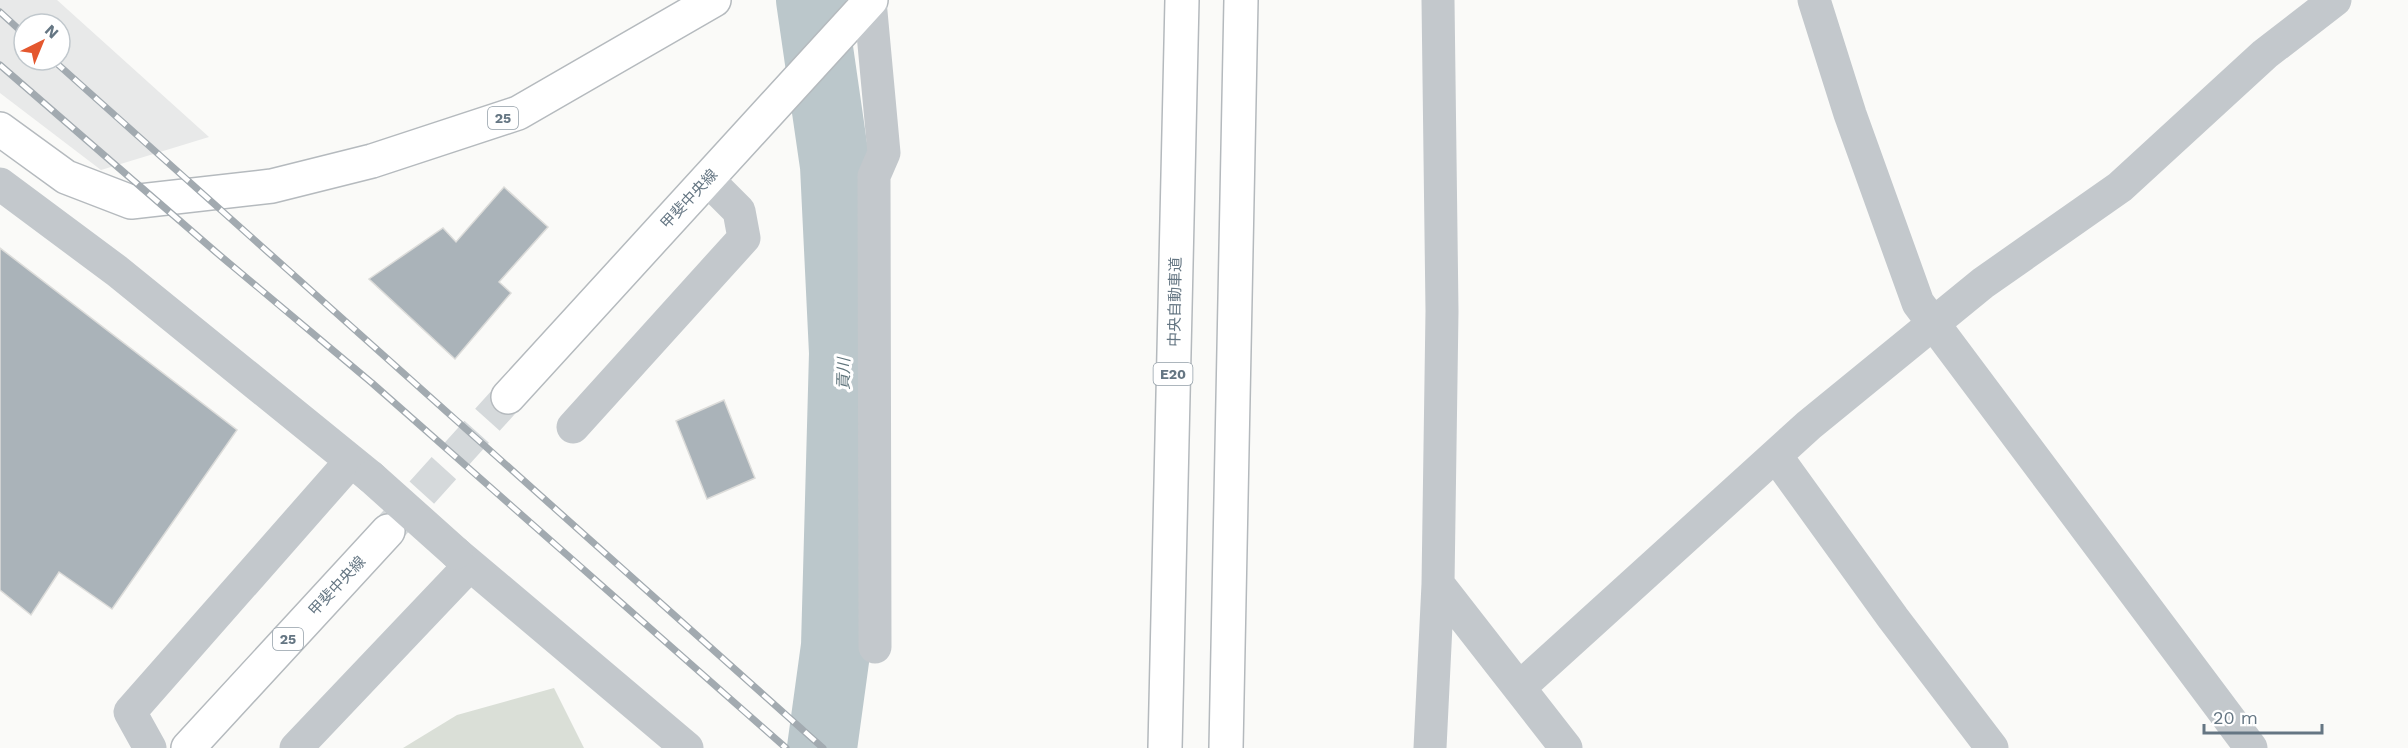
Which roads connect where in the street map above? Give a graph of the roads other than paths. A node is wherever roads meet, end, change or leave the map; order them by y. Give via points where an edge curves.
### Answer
1 (714, 0) edge
2 (1182, 0) edge
3 (1241, 0) edge
4 (1438, 0) edge
5 (1814, 0) edge
6 (2335, 0) edge
7 (870, 2) edge
8 (0, 129) edge
9 (713, 172) junction
10 (0, 184) edge
11 (1933, 324) junction
12 (508, 397) tunnel mouth
13 (573, 427) dead end
14 (1776, 456) junction
15 (361, 469) junction
16 (388, 531) tunnel mouth
17 (463, 559) junction
18 (1438, 584) junction
19 (875, 647) dead end
20 (1519, 688) junction
21 (150, 748) edge
22 (188, 748) edge
23 (296, 748) edge
24 (687, 748) edge
25 (1165, 748) edge
26 (1226, 748) edge
27 (1430, 748) edge
28 (1566, 748) edge
29 (1992, 748) edge
30 (2251, 748) edge

1 - 8 main road, 25 via 518,113 372,161 272,186 131,202 66,177
2 - 25 main road, 中央自動車道 / E20
3 - 26 main road
4 - 18 street via 1442,311
5 - 11 street via 1918,303
6 - 11 street via 2265,54 2120,187 1983,283
7 - 9 main road, 甲斐中央線
7 - 19 street via 884,153 874,176
9 - 12 main road, 甲斐中央線
9 - 13 street via 739,211 744,238
10 - 15 street via 117,271
11 - 14 street
11 - 30 street
14 - 20 street
14 - 29 street
15 - 17 street, bridge
15 - 21 street via 130,712
16 - 22 main road, 甲斐中央線 / 25
17 - 23 street
17 - 24 street
18 - 20 street
18 - 27 street
20 - 28 street

